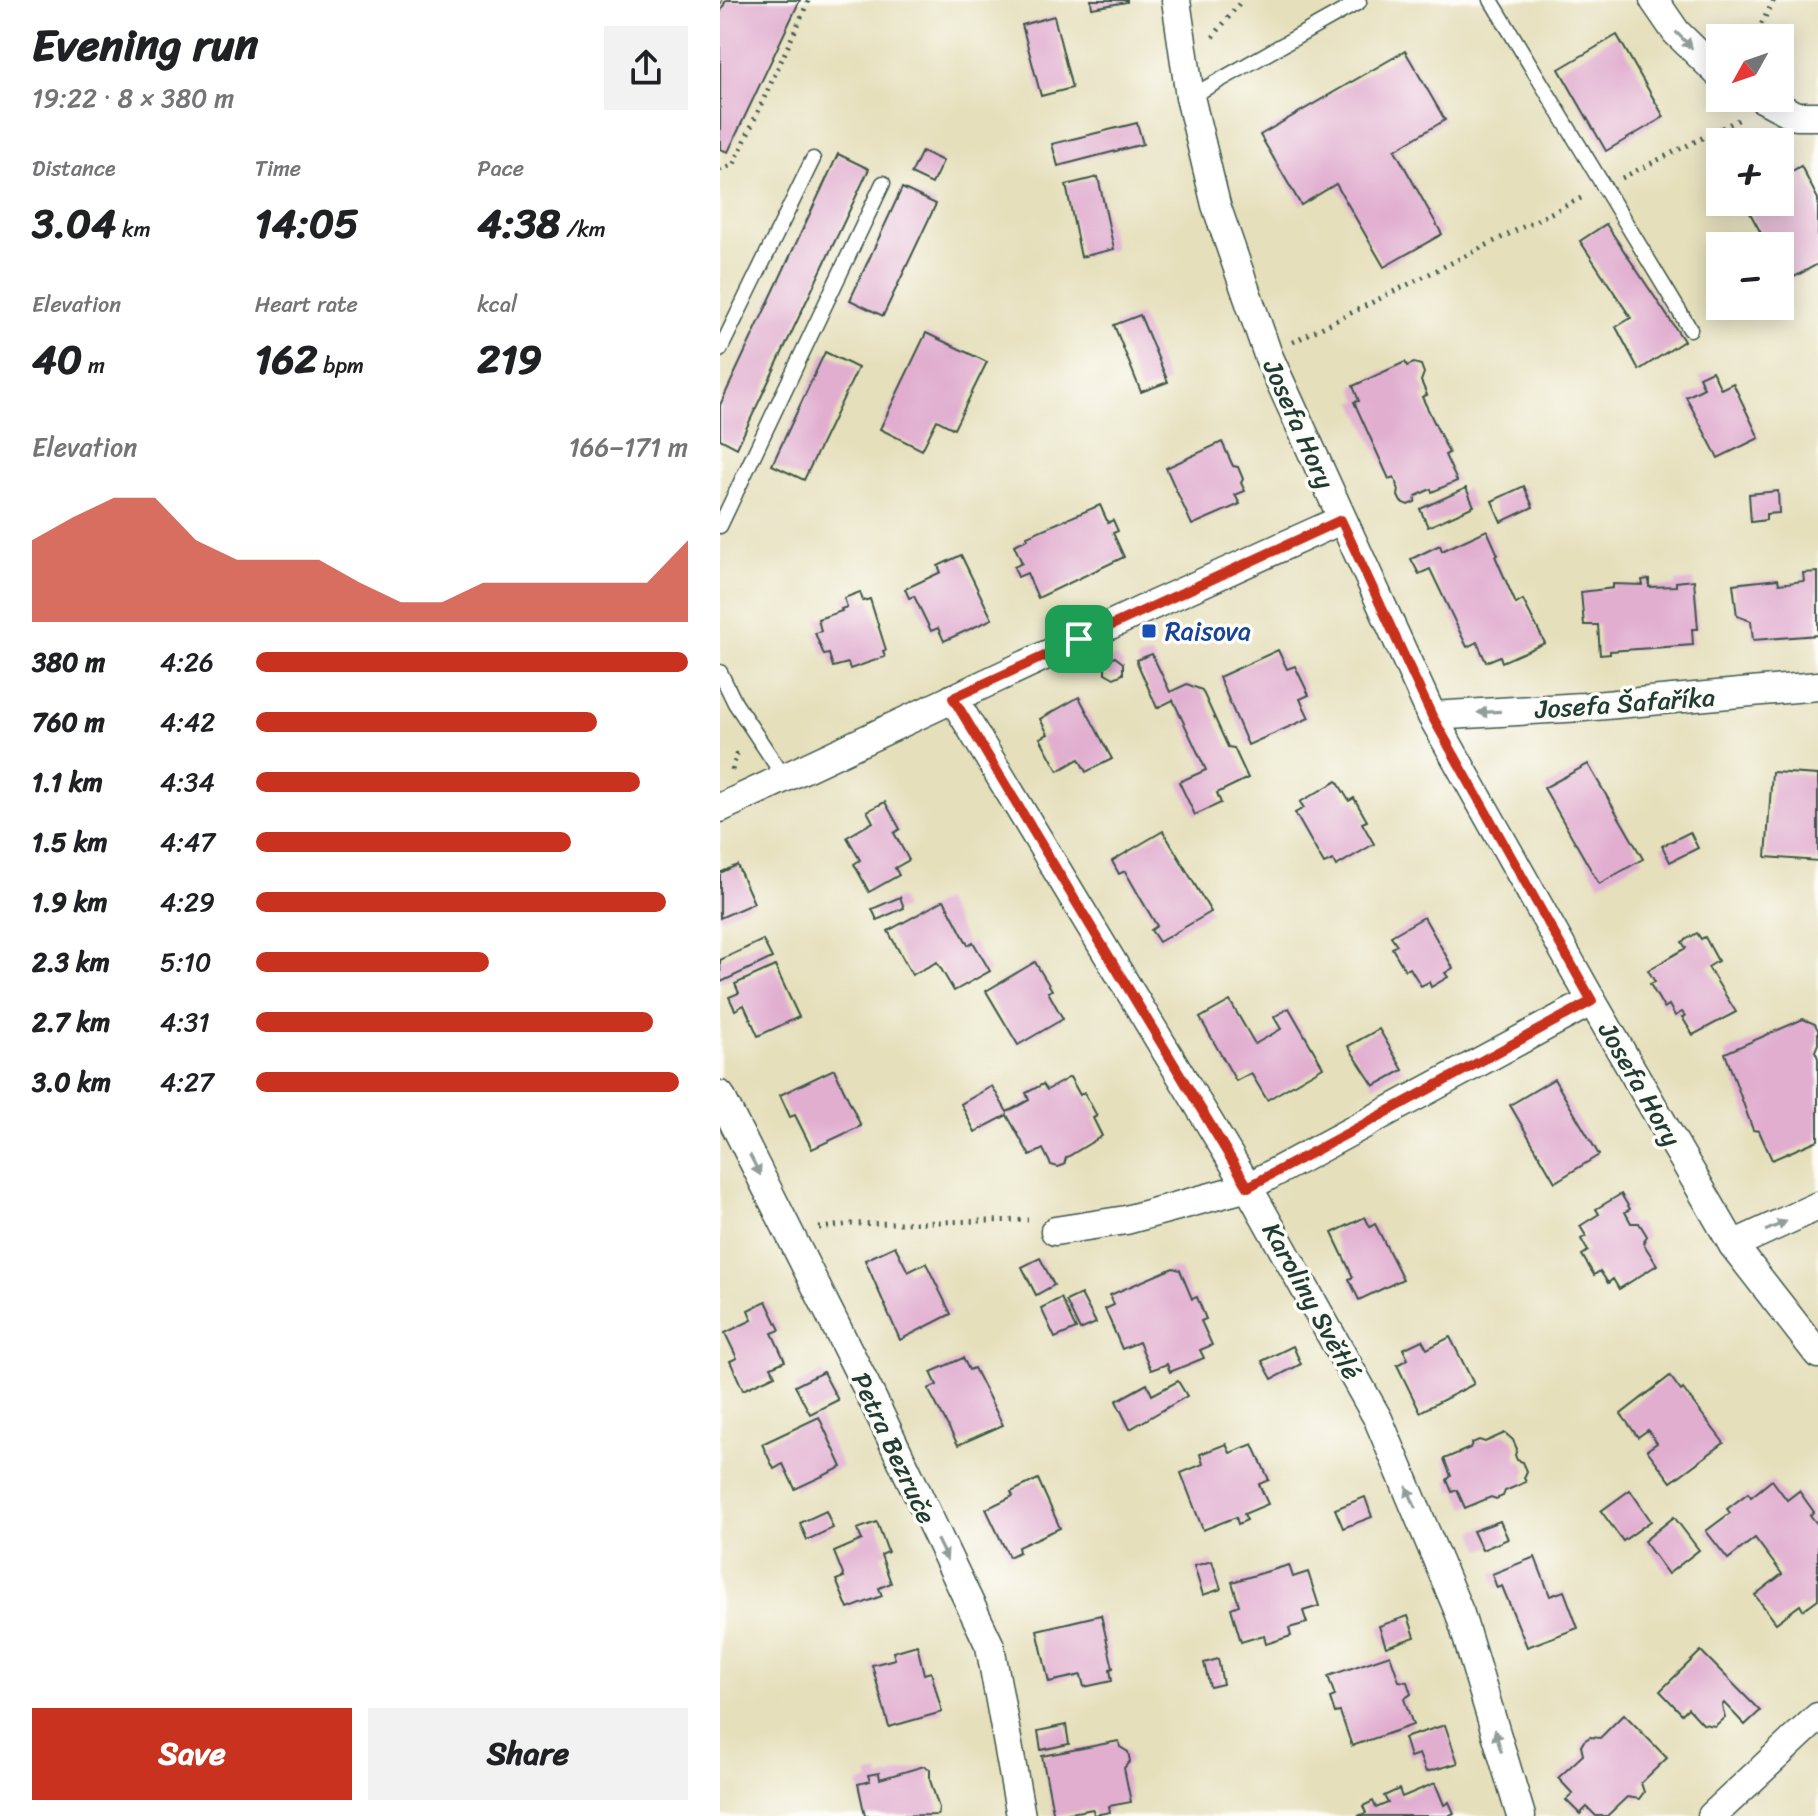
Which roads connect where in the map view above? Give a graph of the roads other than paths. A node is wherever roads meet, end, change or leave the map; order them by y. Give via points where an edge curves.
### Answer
1 (1176, 0) edge
2 (1491, 0) edge
3 (1654, 0) edge
4 (1359, 2) edge
5 (1706, 61) edge
6 (1190, 97) junction
7 (1789, 112) edge
8 (1818, 116) edge
9 (813, 159) dead end
10 (883, 183) dead end
11 (1690, 329) dead end
12 (720, 350) edge
13 (1341, 520) junction
14 (720, 526) edge
15 (720, 672) edge
16 (1818, 686) edge
17 (953, 698) junction
18 (1432, 716) junction
19 (784, 777) junction
20 (722, 794) edge
21 (1592, 1001) junction
22 (720, 1095) edge
23 (1248, 1187) junction
24 (1818, 1206) edge
25 (1055, 1231) road end
26 (1733, 1245) junction
27 (1818, 1354) edge
28 (1818, 1717) edge
29 (1021, 1816) edge
30 (1521, 1816) edge
31 (1712, 1816) edge

1 - 6 street, Josefa Hory
2 - 11 lane
3 -> 5 street
4 - 6 lane
6 - 13 street, Josefa Hory via 1216,205 1268,355
7 - 8 street
9 - 12 lane
10 - 14 lane
13 - 17 street
13 - 18 street, Josefa Hory
15 - 19 lane
16 -> 18 street, Josefa Šafaříka
17 - 19 street
17 - 23 street, Karoliny Světlé
18 - 21 street, Josefa Hory
19 - 20 street
21 - 23 street
21 - 26 street, Josefa Hory
22 -> 29 street, Petra Bezruče via 990,1646
23 - 25 street via 1126,1220
30 -> 23 street, Karoliny Světlé via 1460,1614 1378,1419
26 -> 24 street
26 - 27 street, Josefa Hory
28 - 31 street

